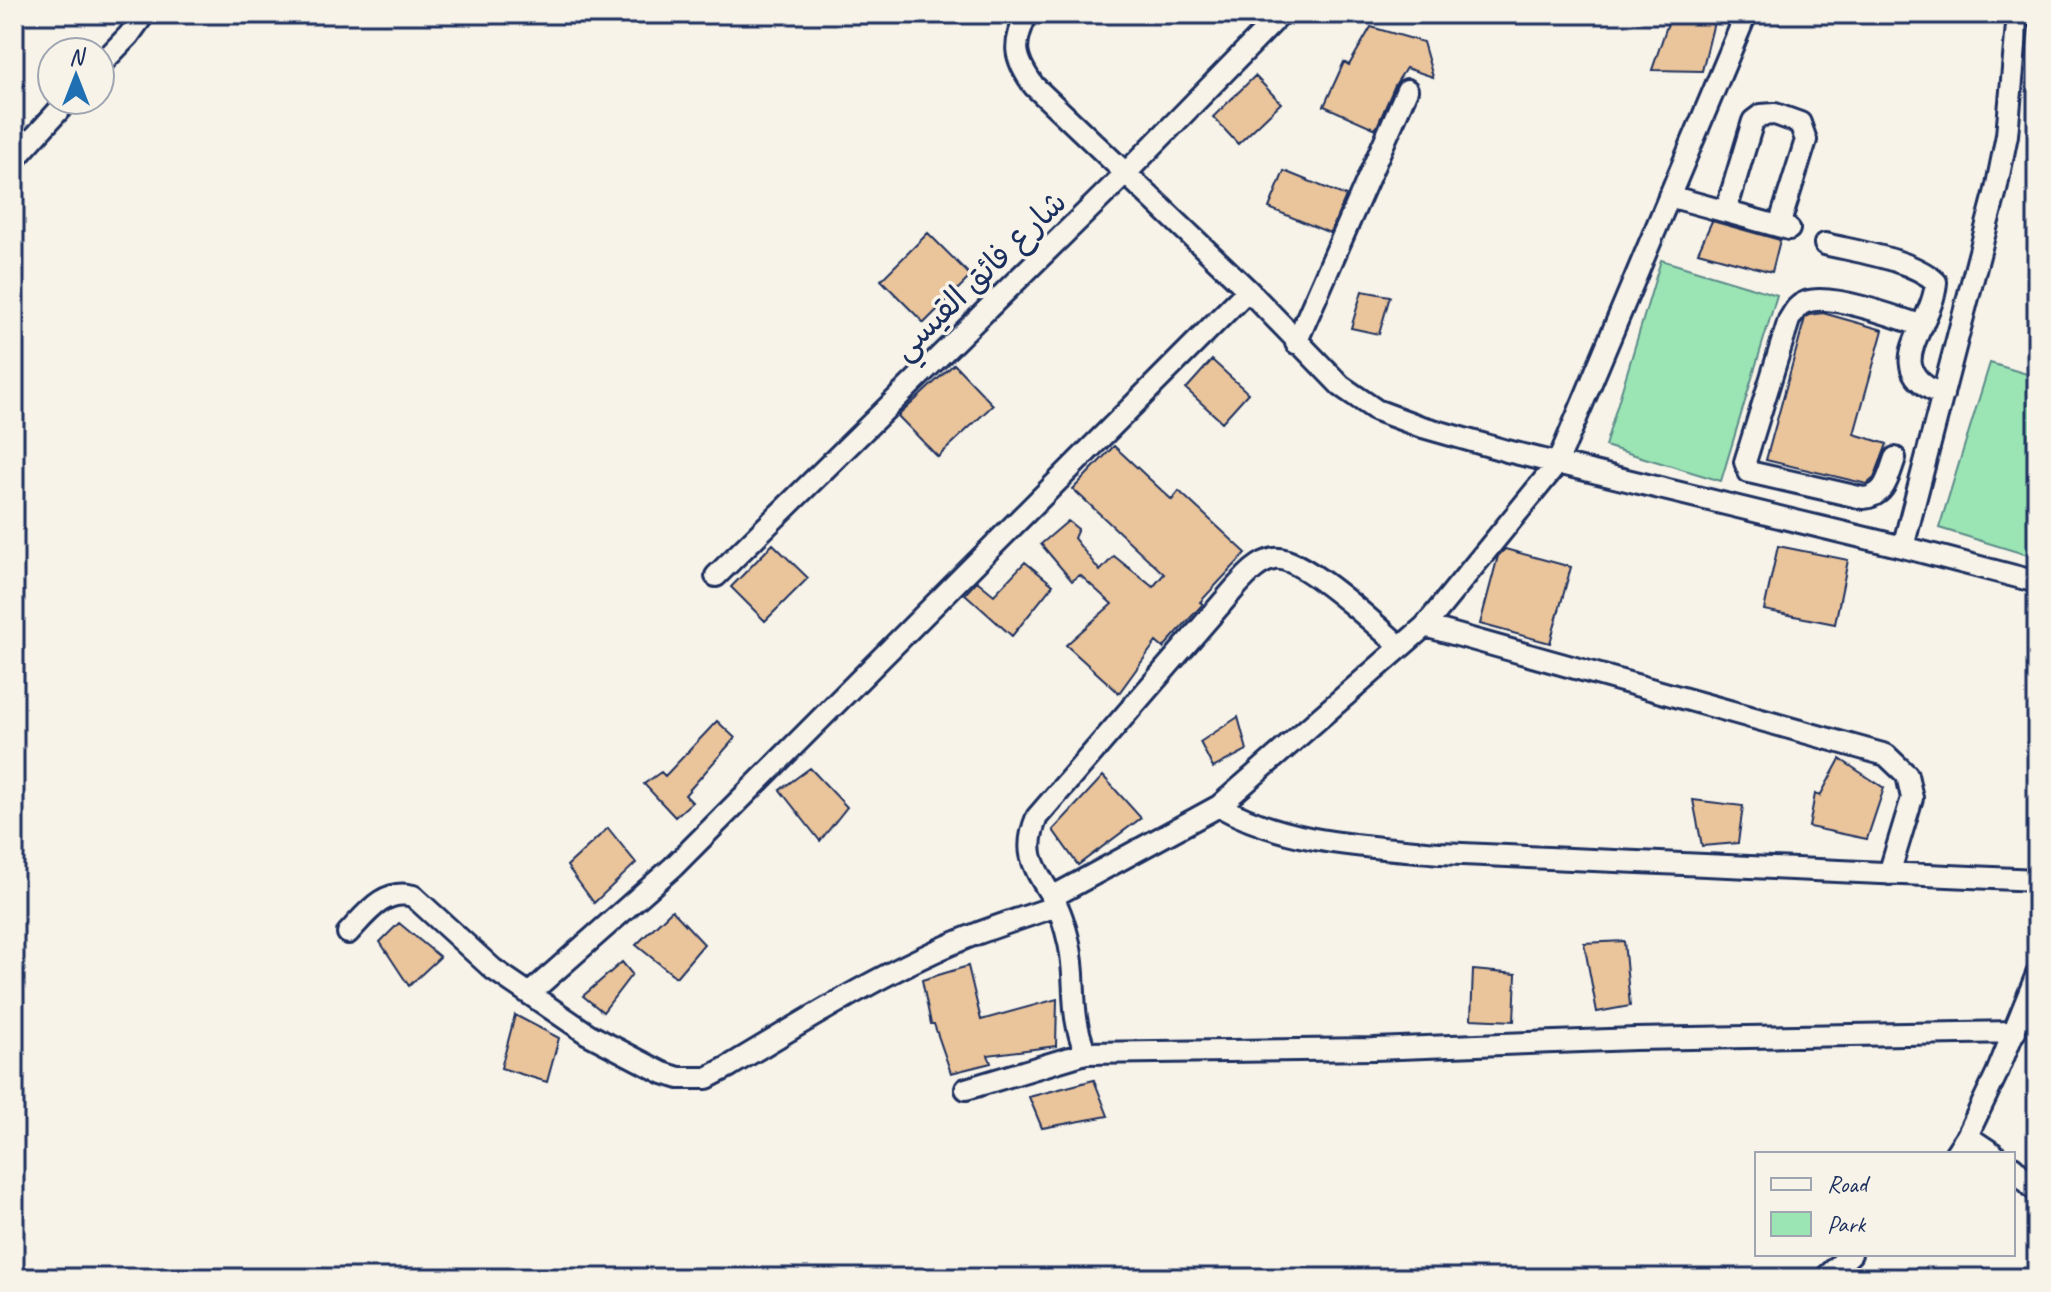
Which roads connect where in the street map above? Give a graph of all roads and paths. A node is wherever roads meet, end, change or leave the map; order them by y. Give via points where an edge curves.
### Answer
1 (144, 14) edge
2 (1027, 14) edge
3 (1281, 14) edge
4 (1746, 14) edge
5 (2018, 14) edge
6 (116, 48) edge
7 (1407, 90) dead end
8 (54, 116) edge
9 (14, 160) edge
10 (1125, 174) junction
11 (1669, 196) junction
12 (1726, 211) junction
13 (1825, 244) dead end
14 (1248, 290) junction
15 (1922, 326) junction
16 (1296, 343) junction
17 (1943, 395) junction
18 (1895, 458) dead end
19 (1557, 464) junction
20 (1749, 472) junction
21 (1739, 508) junction
22 (1903, 547) junction
23 (716, 576) dead end
24 (2037, 582) edge
25 (1425, 626) junction
26 (1400, 646) junction
27 (1219, 806) junction
28 (1889, 874) junction
29 (2037, 880) edge
30 (1055, 901) junction
31 (348, 933) dead end
32 (2037, 974) edge
33 (529, 994) junction
34 (2015, 1032) junction
35 (1086, 1053) junction
36 (966, 1089) dead end
37 (1967, 1136) junction
38 (1956, 1152) edge
39 (1991, 1152) edge
40 (2015, 1169) edge
41 (2037, 1192) edge
42 (1849, 1256) edge
43 (1825, 1278) edge

1 - 6 street
2 - 10 street via 1016,44 1019,66
3 - 10 street, شارع فائق القيسي
4 - 11 street
5 - 17 street via 2007,135
7 - 16 street
8 - 9 street
10 - 14 street
10 - 23 street, شارع فائق القيسي
11 - 12 street
11 - 19 street
12 - 12 street via 1785,228 1806,140 1800,123 1761,115 1753,121
13 - 15 street via 1926,273 1936,282
14 - 16 street
14 - 33 street via 673,867
15 - 17 street via 1910,363 1913,375 1923,387
15 - 20 street via 1831,301 1797,306 1746,457
16 - 19 street via 1341,386 1376,410
17 - 22 street
18 - 20 street via 1883,491 1875,497 1848,496
19 - 21 street
19 - 25 street
20 - 21 street
21 - 22 street
22 - 24 street
25 - 26 street
25 - 28 street via 1886,755 1907,775 1912,798
26 - 27 street
26 - 30 street via 1296,563 1273,559 1253,570 1037,817 1029,847 1035,872
27 - 28 street via 1275,831 1342,844
27 - 30 street
28 - 29 street
30 - 33 street via 886,976 707,1078 663,1073 588,1034
30 - 35 street via 1071,957 1075,1022
31 - 33 street via 390,896 413,896 493,969
32 - 34 street
34 - 35 street
34 - 37 street
35 - 36 street
37 - 38 street
37 - 39 street
40 - 41 street
42 - 43 street

